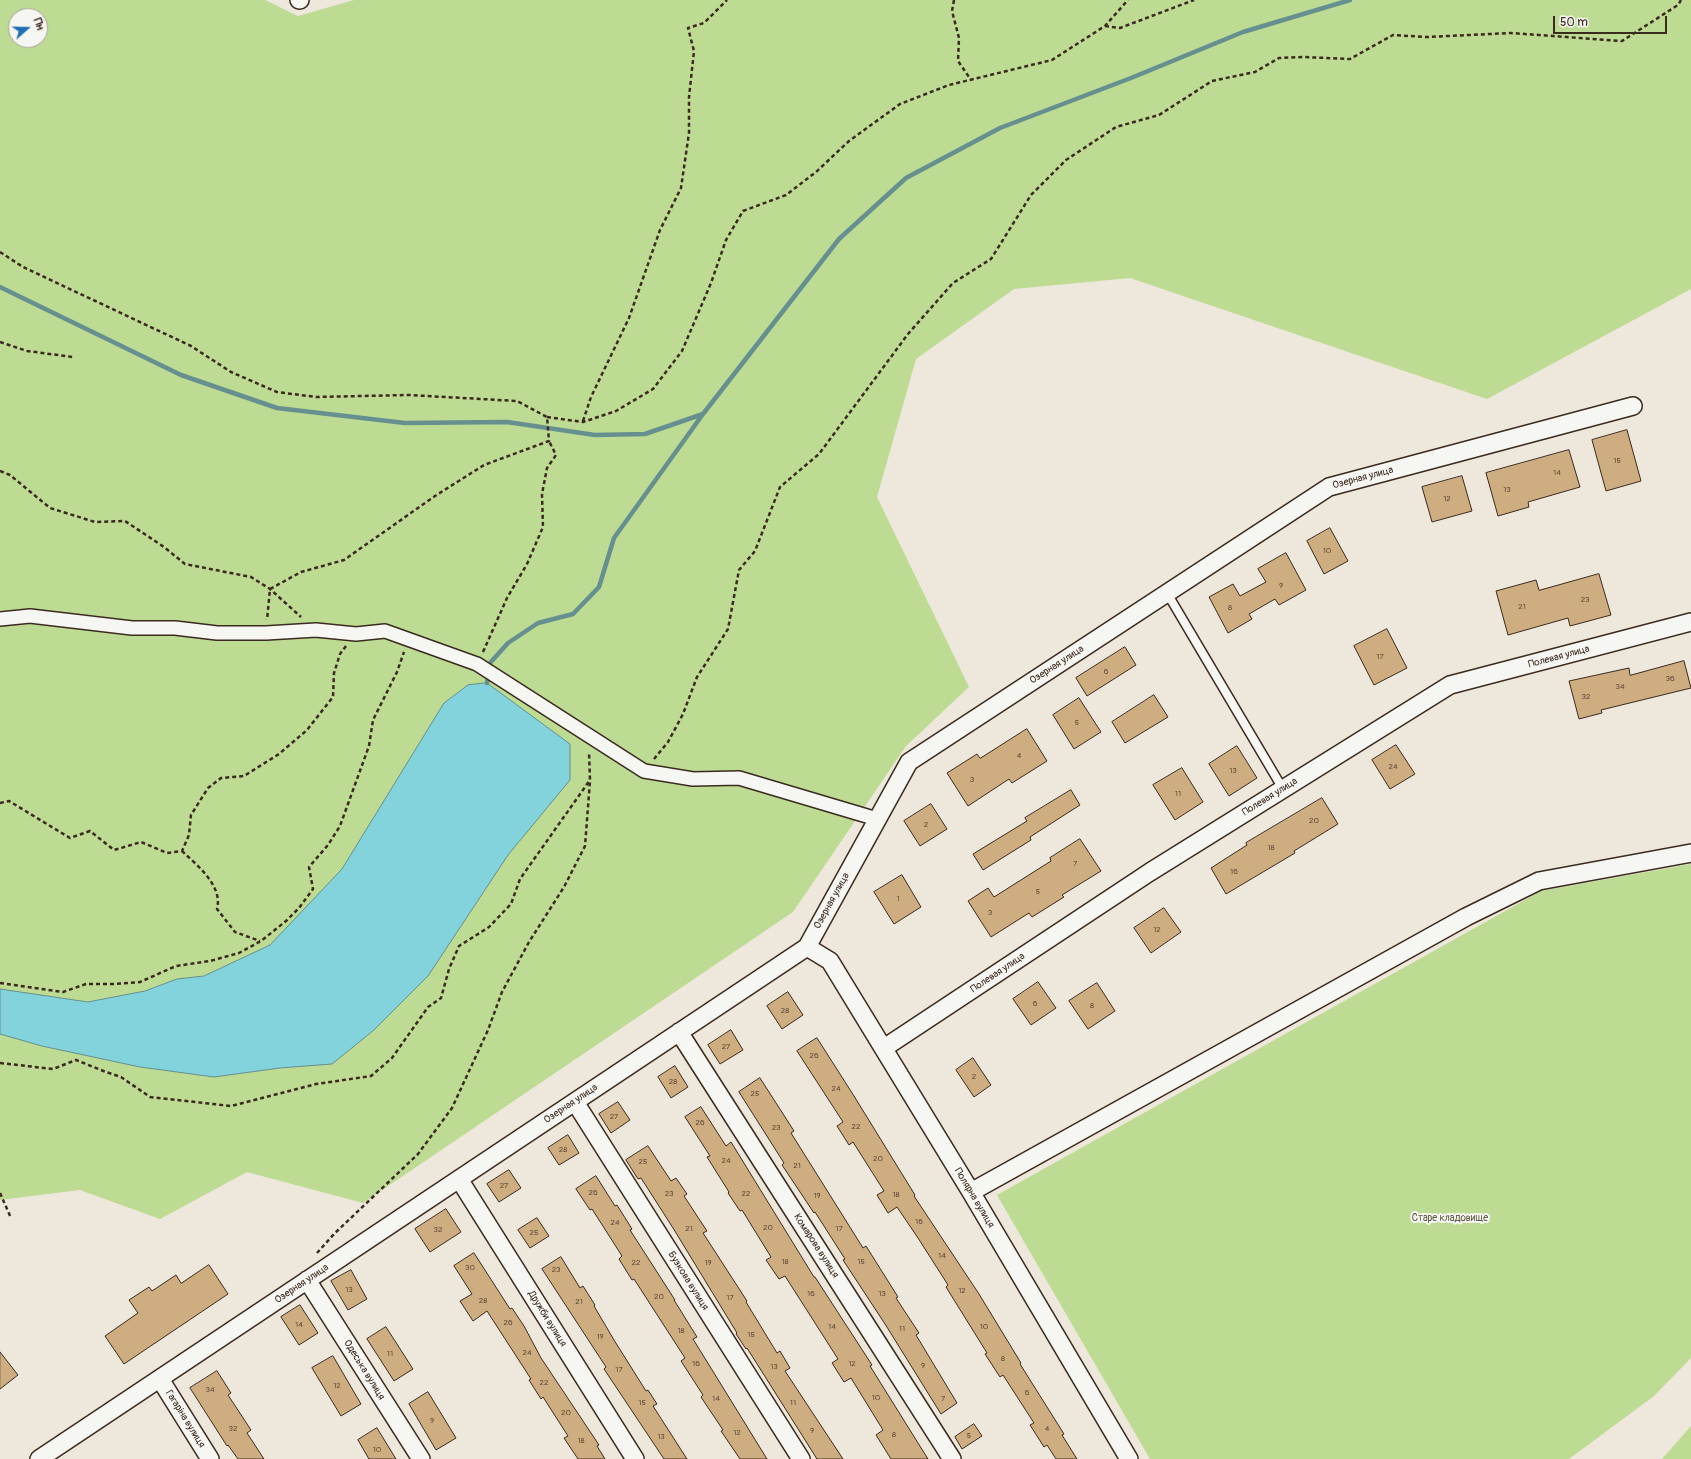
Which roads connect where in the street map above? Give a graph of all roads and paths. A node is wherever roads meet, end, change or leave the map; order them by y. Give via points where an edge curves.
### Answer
1 (727, 0) edge
2 (954, 0) edge
3 (1128, 0) edge
4 (1194, 0) edge
5 (1681, 0) edge
6 (1105, 26) junction
7 (971, 80) junction
8 (0, 252) edge
9 (0, 342) edge
10 (73, 357) dead end
11 (1633, 406) dead end
12 (547, 417) junction
13 (583, 422) junction
14 (549, 441) junction
15 (0, 471) edge
16 (270, 589) junction
17 (1167, 593) junction
18 (0, 619) edge
19 (1691, 622) edge
20 (316, 630) junction
21 (385, 631) junction
22 (266, 633) junction
23 (356, 634) junction
24 (477, 664) junction
25 (589, 735) junction
26 (644, 770) junction
27 (590, 780) junction
28 (1283, 789) junction
29 (0, 803) edge
30 (877, 820) junction
31 (182, 851) junction
32 (1691, 853) edge
33 (260, 941) junction
34 (807, 947) junction
35 (0, 983) edge
36 (679, 1032) junction
37 (884, 1048) junction
38 (0, 1063) edge
39 (575, 1102) junction
40 (459, 1179) junction
41 (970, 1192) junction
42 (0, 1193) edge
43 (11, 1218) dead end
44 (314, 1256) dead end
45 (308, 1280) junction
46 (160, 1379) junction
47 (39, 1459) edge
48 (210, 1459) edge
49 (421, 1459) edge
50 (634, 1459) edge
51 (801, 1459) edge
52 (952, 1459) edge
53 (1129, 1459) edge

1 - 13 path via 704,23 688,28 694,51 689,97 689,133 681,188 660,230 629,318 591,397
2 - 7 path via 952,11 959,38 958,61
3 - 6 path
4 - 6 path via 1120,28
5 - 26 path via 1678,5 1622,41 1511,34 1427,37 1393,35 1350,59 1279,58 1255,72 1212,81 1159,115 1116,127 1066,160 1031,195 991,259 953,283 908,334 820,454 780,486 755,551 739,570 728,629 697,677 684,714 668,742
6 - 7 path via 1052,60
7 - 13 path via 949,85 900,104 849,141 816,172 786,195 743,211 726,240 682,351 653,389 616,411
8 - 12 path via 23,267 191,346 231,372 277,392 316,397 409,395 517,401
9 - 10 path via 27,351
11 - 17 street, Озерная улица via 1329,487
12 - 13 path
12 - 14 path
14 - 16 path via 484,465 344,560 301,572
14 - 24 path via 556,455 547,468 542,494 543,527
15 - 16 path via 10,475 50,508 95,522 126,521 185,564 251,577
16 - 20 path
16 - 22 path
17 - 28 lane
17 - 30 street, Озерная улица via 908,762
18 - 22 street via 30,616 132,628
19 - 28 street, Полевая улица via 1450,685
20 - 22 street
20 - 23 street
21 - 23 street
21 - 24 street
21 - 33 path via 404,653 373,720 369,746 340,826 309,867 313,889 286,921
23 - 31 path via 340,654 334,673 333,697 306,730 279,754 244,776 221,778 208,788 191,816 189,835
24 - 25 street
25 - 26 street
25 - 27 path
26 - 30 street via 693,779 739,778
27 - 38 path via 520,879 511,904 489,927 459,946 441,998 428,1007 392,1058 371,1076 316,1084 231,1106 150,1097 121,1077 76,1060 52,1069
27 - 44 path via 585,846 564,887 529,942 502,992 488,1030 452,1108 418,1154
28 - 37 street, Полевая улица via 1150,872
29 - 31 path via 9,801 70,838 90,831 114,850 142,842 167,853
30 - 34 street, Озерная улица
31 - 33 path via 213,885 219,901 217,909 235,932
32 - 41 street via 1539,881 1459,920
33 - 35 path via 239,953 176,966 140,982 86,984 63,992
34 - 36 street, Озерная улица
34 - 37 street, Полярна вулиця via 830,961
36 - 39 street, Озерная улица
36 - 52 street, Комарова вулиця
37 - 41 street, Полярна вулиця
39 - 40 street, Озерная улица
39 - 51 street, Бузкова вулиця
40 - 45 street, Озерная улица
40 - 50 street, Дружби вулиця
41 - 53 street, Полярна вулиця
42 - 43 path
45 - 46 street, Озерная улица
45 - 49 street, Одеська вулиця
46 - 47 street, Озерная улица
46 - 48 street, Гагаріна вулиця

